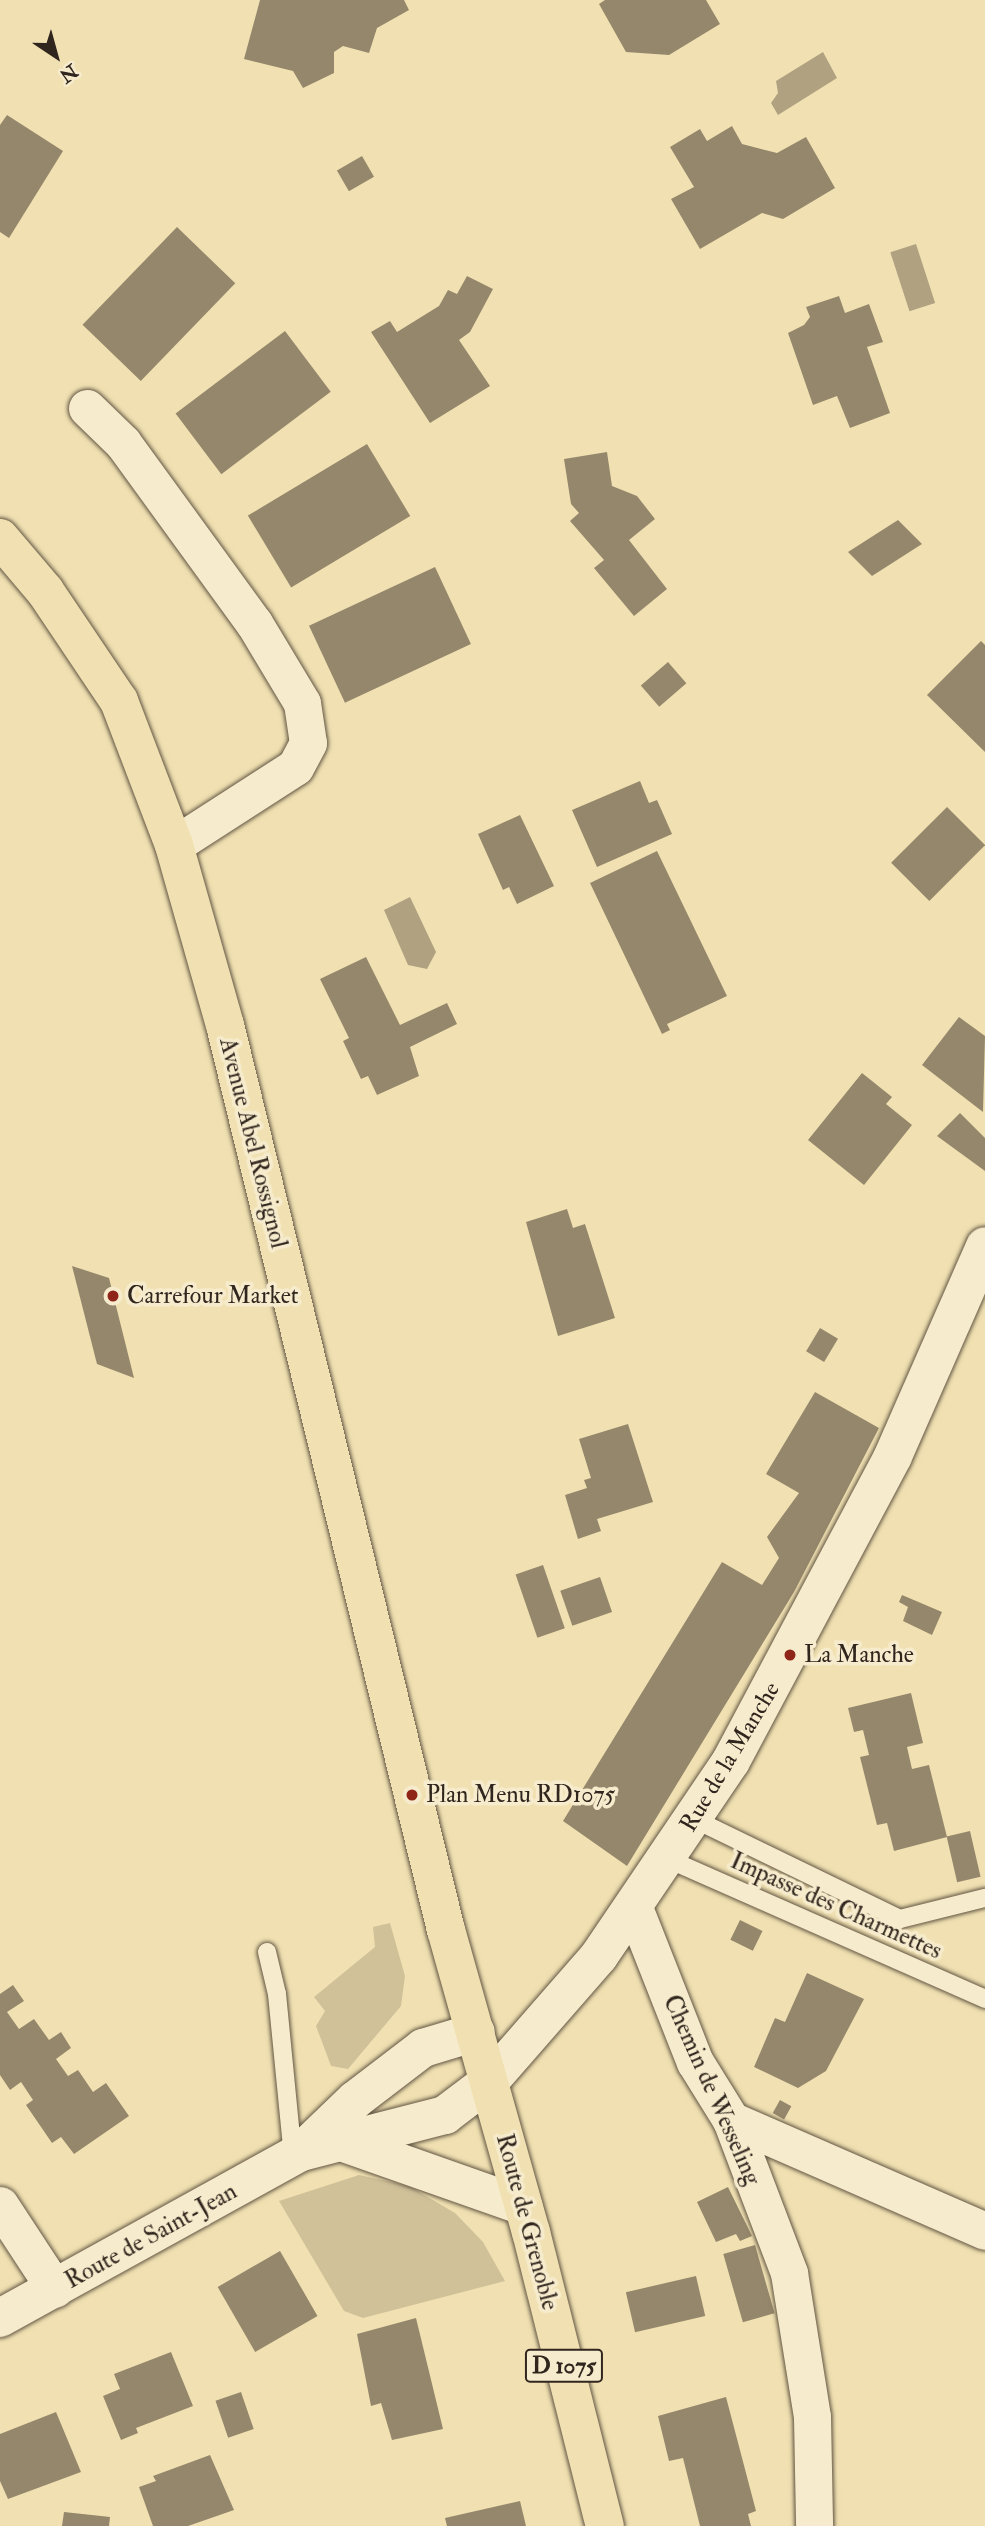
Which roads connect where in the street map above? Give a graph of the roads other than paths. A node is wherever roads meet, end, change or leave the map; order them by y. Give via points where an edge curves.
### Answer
1 (87, 408) dead end
2 (0, 538) edge
3 (174, 845) junction
4 (985, 1246) edge
5 (694, 1819) junction
6 (667, 1859) junction
7 (985, 1898) edge
8 (633, 1905) junction
9 (267, 1952) dead end
10 (985, 1999) edge
11 (476, 2032) junction
12 (490, 2081) junction
13 (731, 2120) junction
14 (347, 2144) junction
15 (297, 2154) junction
16 (0, 2206) edge
17 (523, 2206) junction
18 (985, 2231) edge
19 (55, 2289) junction
20 (0, 2318) edge
21 (605, 2526) edge
22 (814, 2526) edge

1 - 3 street via 123,443 156,488 254,623 302,704 308,743 295,767
2 - 3 main road, Avenue Abel Rossignol / D 1075 via 45,591 119,701
3 - 11 main road, Avenue Abel Rossignol / D 1075 via 225,1025 431,1872
4 - 5 street, Rue de la Manche via 893,1455 790,1655
5 - 6 street, Rue de la Manche
5 - 7 lane via 900,1919
6 - 8 street, Rue de la Manche
6 - 10 lane, Impasse des Charmettes
8 - 12 street, Rue de la Manche via 599,1956
8 - 13 street, Chemin de Wesseling via 695,2062
9 - 15 lane via 277,1994
11 - 12 main road, D 1075
11 - 15 street, Route de Saint-Jean via 423,2048 355,2100
12 - 14 street, Route de Saint-Jean via 445,2115
12 - 17 main road, Route de Grenoble / D 1075
13 - 18 street
13 - 22 street, Chemin de Wesseling via 789,2273 813,2417
14 - 15 street, Route de Saint-Jean
14 - 17 street, Route de Saint-Jean
15 - 19 street, Route de Saint-Jean
16 - 19 street
17 - 21 main road, Route de Grenoble / D 1075
19 - 20 street, Route de Saint-Jean

